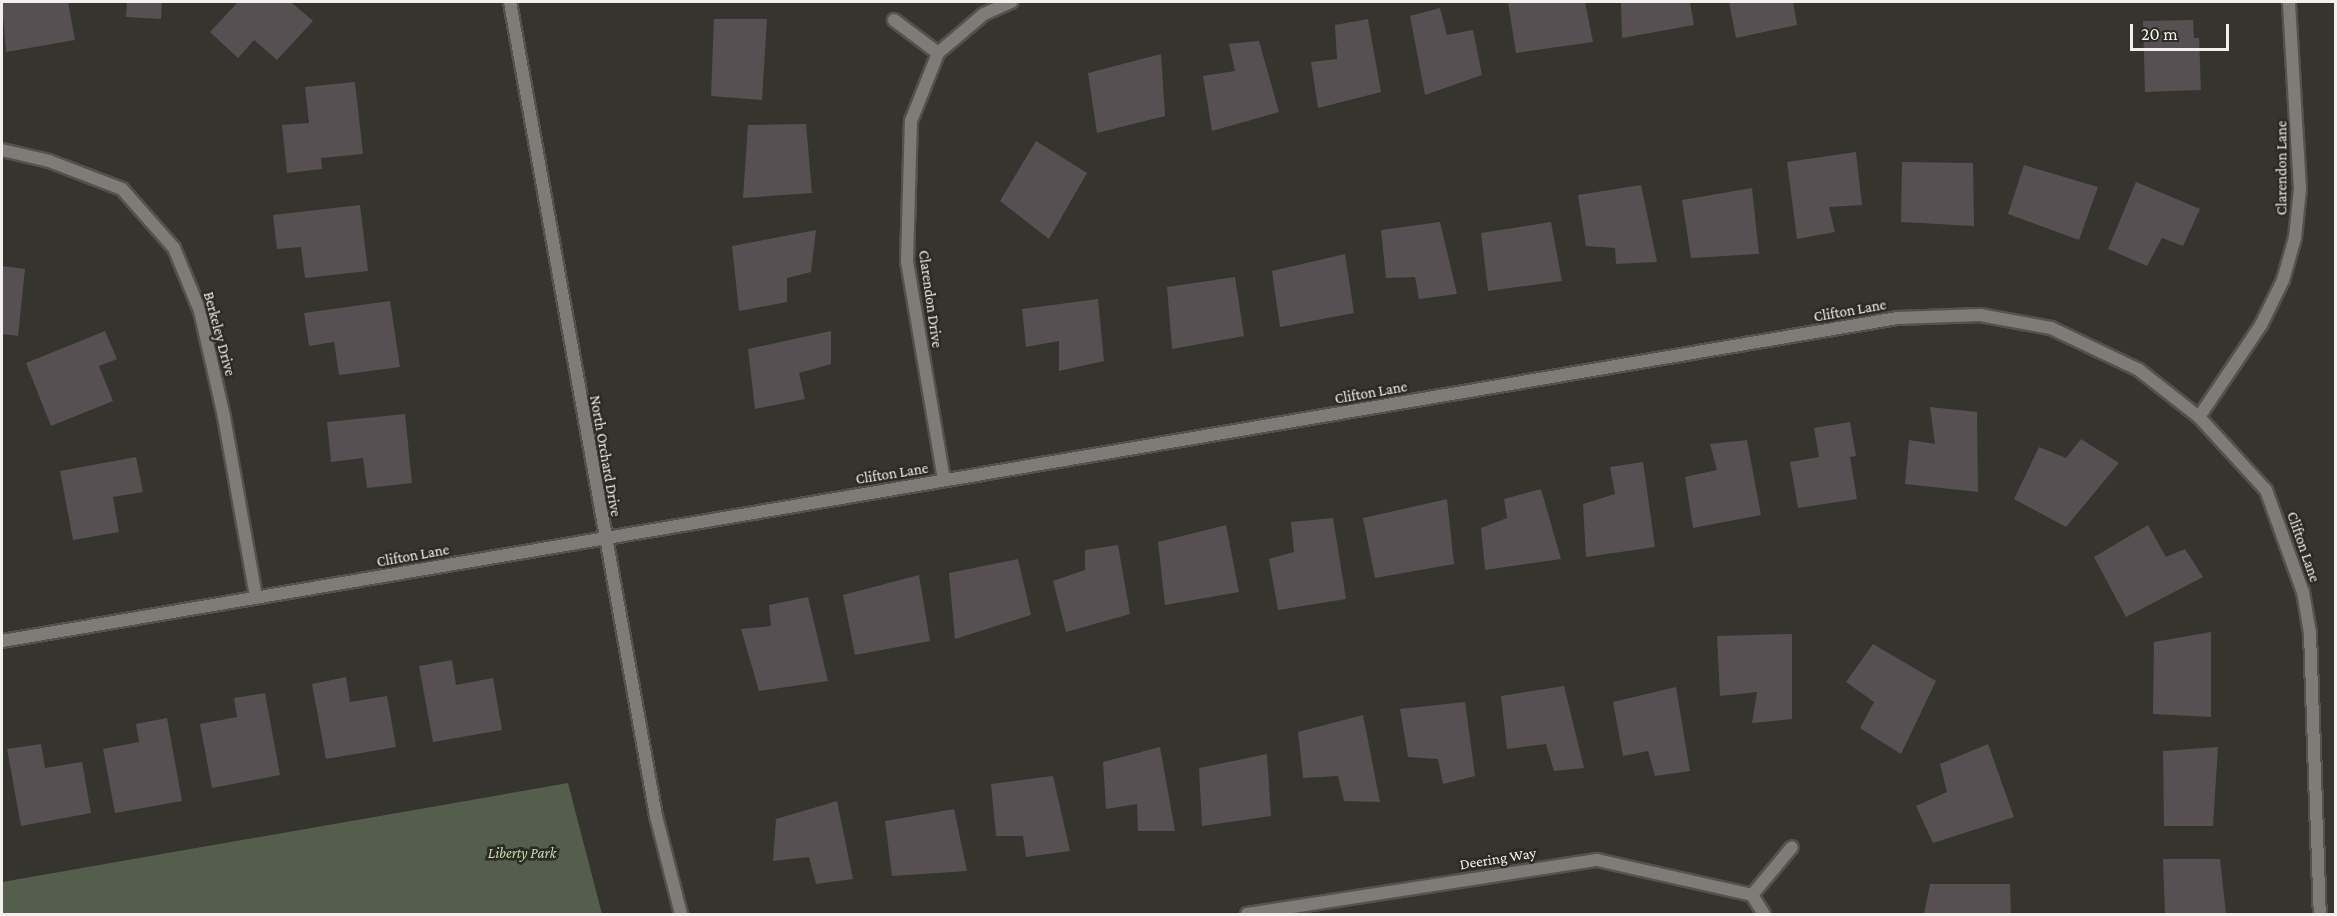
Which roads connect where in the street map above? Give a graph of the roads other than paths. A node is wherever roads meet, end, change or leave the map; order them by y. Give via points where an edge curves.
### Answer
1 (510, 2) edge
2 (1011, 2) edge
3 (2289, 2) edge
4 (894, 20) dead end
5 (938, 53) junction
6 (2, 150) edge
7 (2199, 417) junction
8 (944, 480) junction
9 (604, 537) junction
10 (256, 597) junction
11 (2, 641) edge
12 (1791, 847) dead end
13 (1752, 895) junction
14 (1312, 909) edge
15 (681, 915) edge
16 (1246, 915) edge
17 (1764, 915) edge
18 (2320, 915) edge

1 - 9 street, North Orchard Drive
2 - 5 street, Clarendon Drive via 984,14
3 - 7 street, Clarendon Lane via 2300,189 2295,238 2283,280 2261,325
4 - 5 street
5 - 8 street, Clarendon Drive via 911,121 907,262
6 - 10 street, Berkeley Drive via 49,161 122,189 174,248 200,311 224,417
7 - 8 street, Clifton Lane via 2139,370 2050,328 1980,315 1941,314 1897,318
7 - 18 street, Clifton Lane via 2266,490 2303,592 2310,633
8 - 9 street, Clifton Lane
9 - 10 street, Clifton Lane
9 - 15 street, North Orchard Drive via 656,816
10 - 11 street, Clifton Lane
12 - 13 street
13 - 14 street, Deering Way via 1597,860
13 - 17 street
14 - 16 street, Deering Way

